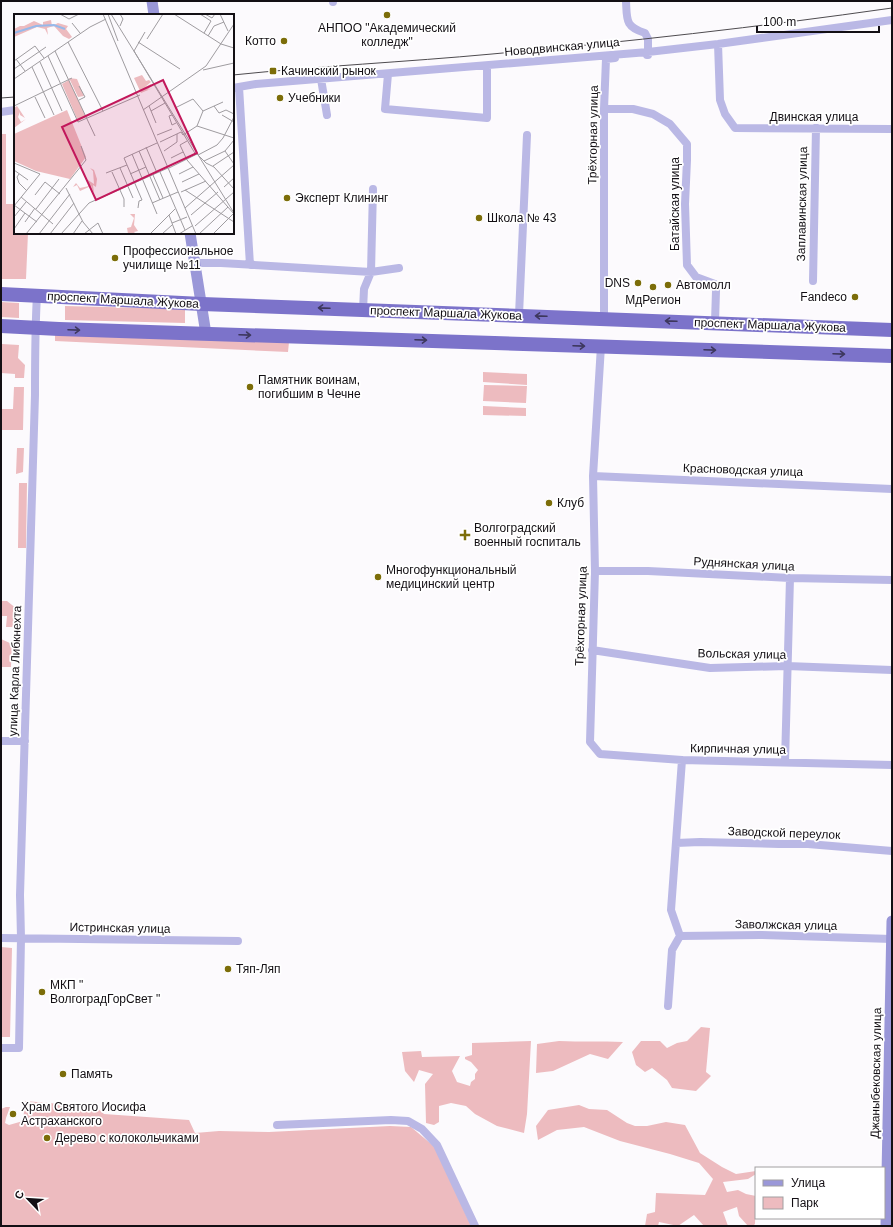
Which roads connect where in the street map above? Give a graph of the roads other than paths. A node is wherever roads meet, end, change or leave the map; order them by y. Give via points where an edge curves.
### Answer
1 (152, 1) edge
2 (626, 1) edge
3 (154, 14) edge
4 (892, 20) edge
5 (718, 44) junction
6 (648, 52) junction
7 (487, 66) junction
8 (388, 74) junction
9 (321, 79) junction
10 (236, 88) edge
11 (604, 109) junction
12 (14, 110) edge
13 (1, 112) edge
14 (327, 115) dead end
15 (816, 128) junction
16 (892, 129) edge
17 (527, 135) dead end
18 (373, 189) dead end
19 (190, 234) edge
20 (195, 263) junction
21 (250, 265) junction
22 (399, 268) dead end
23 (371, 272) junction
24 (813, 281) dead end
25 (1, 294) edge
26 (37, 295) junction
27 (202, 304) junction
28 (363, 310) junction
29 (519, 315) junction
30 (604, 318) junction
31 (715, 322) junction
32 (1, 326) edge
33 (35, 328) junction
34 (892, 330) edge
35 (206, 334) junction
36 (601, 346) junction
37 (892, 356) edge
38 (594, 476) junction
39 (892, 489) edge
40 (595, 571) junction
41 (790, 578) junction
42 (892, 580) edge
43 (592, 650) junction
44 (787, 666) junction
45 (892, 670) edge
46 (1, 741) edge
47 (25, 741) junction
48 (590, 742) joint
49 (682, 760) junction
50 (785, 762) junction
51 (892, 765) edge
52 (676, 843) junction
53 (892, 851) edge
54 (892, 921) edge
55 (680, 936) junction
56 (1, 938) edge
57 (21, 938) junction
58 (892, 939) edge
59 (238, 941) dead end
60 (668, 1006) dead end
61 (1, 1048) edge
62 (277, 1126) dead end
63 (475, 1226) edge
64 (886, 1226) edge

1 - 3 main road
2 - 6 street via 627,20 634,30 645,33 648,39
4 - 5 street, Новодвинская улица
5 - 6 street, Новодвинская улица
5 - 15 street, Двинская улица via 720,100 725,114 735,128
6 - 7 street, Новодвинская улица
6 - 11 street, Трёхгорная улица via 648,55 606,59
7 - 8 street, Новодвинская улица
7 - 8 street via 487,118 385,109
8 - 9 street, Новодвинская улица
9 - 10 street, Новодвинская улица
9 - 14 street
10 - 21 street
11 - 30 street, Трёхгорная улица
11 - 31 street, Батайская улица via 633,109 653,114 670,124 687,144 687,265 696,277 715,284
12 - 13 street
15 - 16 street, Двинская улица
15 - 24 street, Заплавинская улица
17 - 29 street
18 - 23 street
19 - 20 main road
20 - 21 street
20 - 27 main road
21 - 23 street
22 - 23 street
23 - 28 street via 364,289
25 - 26 highway, проспект Маршала Жукова
26 - 27 highway, проспект Маршала Жукова
26 - 33 street, улица Карла Либкнехта
28 -> 27 highway, проспект Маршала Жукова
27 - 35 main road
28 - 29 highway, проспект Маршала Жукова
30 -> 29 highway, проспект Маршала Жукова
31 -> 30 highway, проспект Маршала Жукова
31 - 34 highway, проспект Маршала Жукова
32 - 33 highway
33 -> 35 highway
33 - 47 street, улица Карла Либкнехта
35 -> 36 highway
36 -> 37 highway
36 - 38 street, Трёхгорная улица
38 - 39 street, Красноводская улица
38 - 40 street, Трёхгорная улица
40 - 41 street, Руднянская улица
40 - 43 street, Трёхгорная улица
41 - 42 street, Руднянская улица
41 - 44 street
43 - 44 street, Вольская улица via 710,668
43 - 48 street, Трёхгорная улица
44 - 45 street, Вольская улица
44 - 50 street
46 - 47 street
47 - 57 street, улица Карла Либкнехта
48 - 49 street, Кирпичная улица via 600,754
49 - 50 street, Кирпичная улица
49 - 52 street
50 - 51 street, Кирпичная улица
52 - 53 street, Заводской переулок via 808,844
52 - 55 street via 671,910
54 - 58 main road, Джаныбековская улица
55 - 58 street, Заволжская улица
55 - 60 street via 672,950
56 - 57 street, Истринская улица
57 - 59 street, Истринская улица
57 - 61 street, улица Карла Либкнехта via 19,1048
58 - 64 main road, Джаныбековская улица
62 - 63 street via 408,1121 422,1129 438,1145

